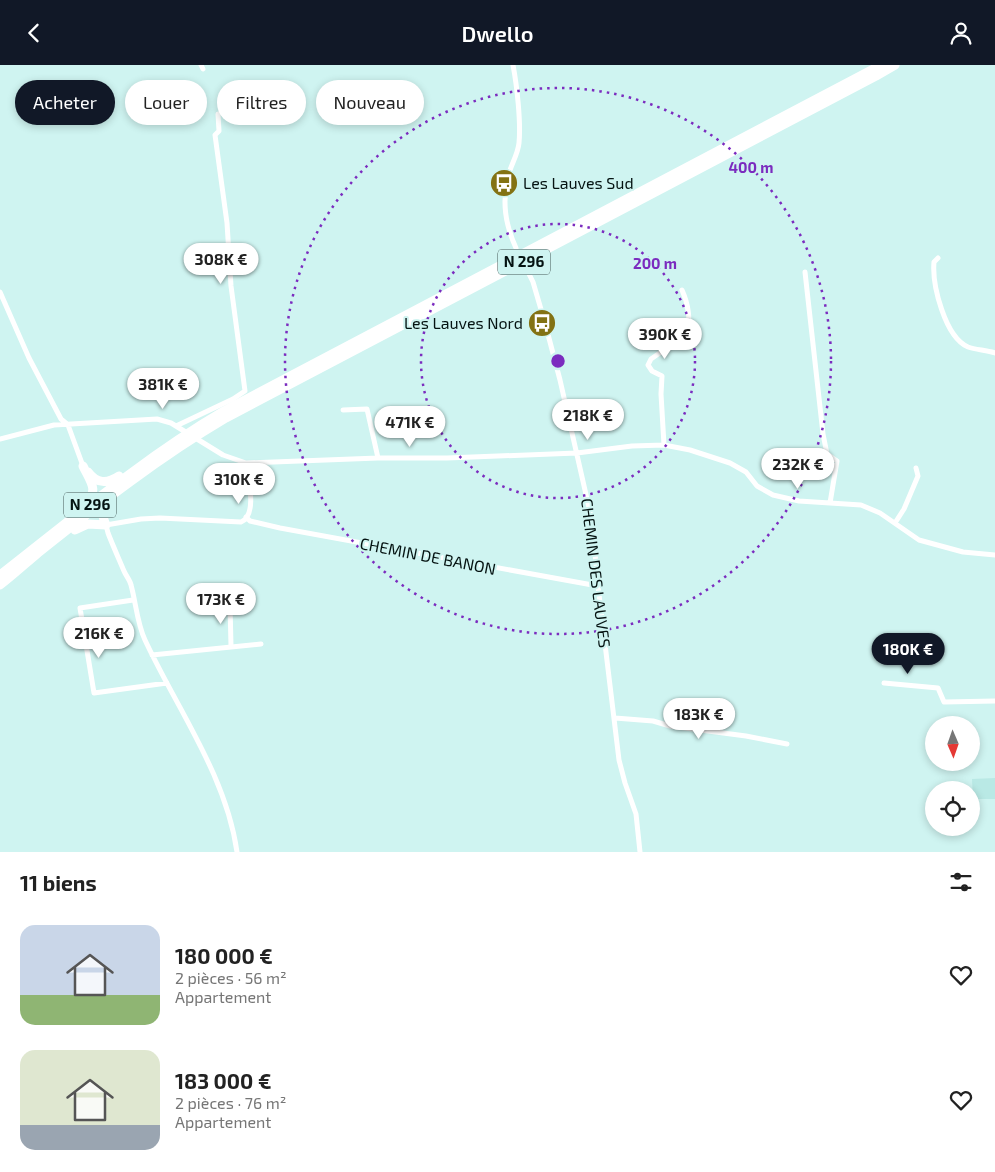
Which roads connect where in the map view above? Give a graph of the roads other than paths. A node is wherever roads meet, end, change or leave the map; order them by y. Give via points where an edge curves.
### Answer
1 (513, 65) edge
2 (881, 65) edge
3 (895, 65) edge
4 (219, 125) edge
5 (516, 247) dead end
6 (938, 258) dead end
7 (526, 268) dead end
8 (805, 271) dead end
9 (682, 290) dead end
10 (0, 292) edge
11 (995, 353) edge
12 (344, 411) dead end
13 (68, 425) junction
14 (176, 426) junction
15 (198, 433) junction
16 (0, 439) edge
17 (187, 440) junction
18 (664, 445) junction
19 (165, 448) junction
20 (577, 453) junction
21 (378, 457) junction
22 (246, 463) junction
23 (83, 466) junction
24 (916, 468) dead end
25 (830, 503) junction
26 (248, 515) junction
27 (894, 523) junction
28 (106, 525) junction
29 (995, 555) edge
30 (0, 575) edge
31 (12, 575) junction
32 (0, 585) edge
33 (598, 586) junction
34 (133, 600) junction
35 (230, 604) dead end
36 (261, 644) dead end
37 (231, 646) junction
38 (152, 655) junction
39 (167, 683) junction
40 (884, 683) dead end
41 (995, 701) edge
42 (615, 718) junction
43 (787, 744) dead end
44 (237, 852) edge
45 (640, 852) edge

1 - 5 street via 519,144 508,175 504,207
2 - 15 highway, N 296 via 264,389
3 - 15 highway, N 296
4 - 14 street via 215,135 216,151 245,391
6 - 11 street via 934,262 935,288 956,337 968,347
7 - 20 street, CHEMIN DES LAUVES via 545,323
8 - 25 street via 823,434 827,454 837,461
9 - 18 street via 688,316 687,334 651,359 648,365 662,376
10 - 13 street via 29,359 61,419
12 - 21 street via 366,409
13 - 14 street via 157,419
13 - 16 street via 54,425
13 - 23 street
14 - 22 street via 223,455
15 - 17 highway
17 - 19 highway, N 296
17 - 28 highway via 105,506 102,514
17 - 31 highway, N 296
18 - 20 street
18 - 25 street via 730,463 773,495
19 - 23 highway via 108,482 93,479
19 - 30 highway, N 296
20 - 21 street
20 - 33 street, CHEMIN DES LAUVES via 592,521
21 - 22 street
22 - 26 street
23 - 30 highway via 93,490 89,500
24 - 27 street via 918,476 904,509
25 - 27 street via 861,505
26 - 28 street via 241,522 160,518
26 - 33 street, CHEMIN DE BANON via 250,521 280,528
27 - 29 street via 918,540
28 - 31 highway via 94,523 83,526
28 - 34 street via 131,583
31 - 32 highway, N 296
33 - 42 street, CHEMIN DES LAUVES
34 - 38 street via 143,638
34 - 39 street via 80,608 94,693
35 - 37 street
36 - 37 street
37 - 38 street
38 - 39 street
39 - 44 street via 224,801
40 - 41 street via 938,688 944,702
42 - 43 street via 653,721
42 - 45 street, CHEMIN DES LAUVES via 622,772 636,814

